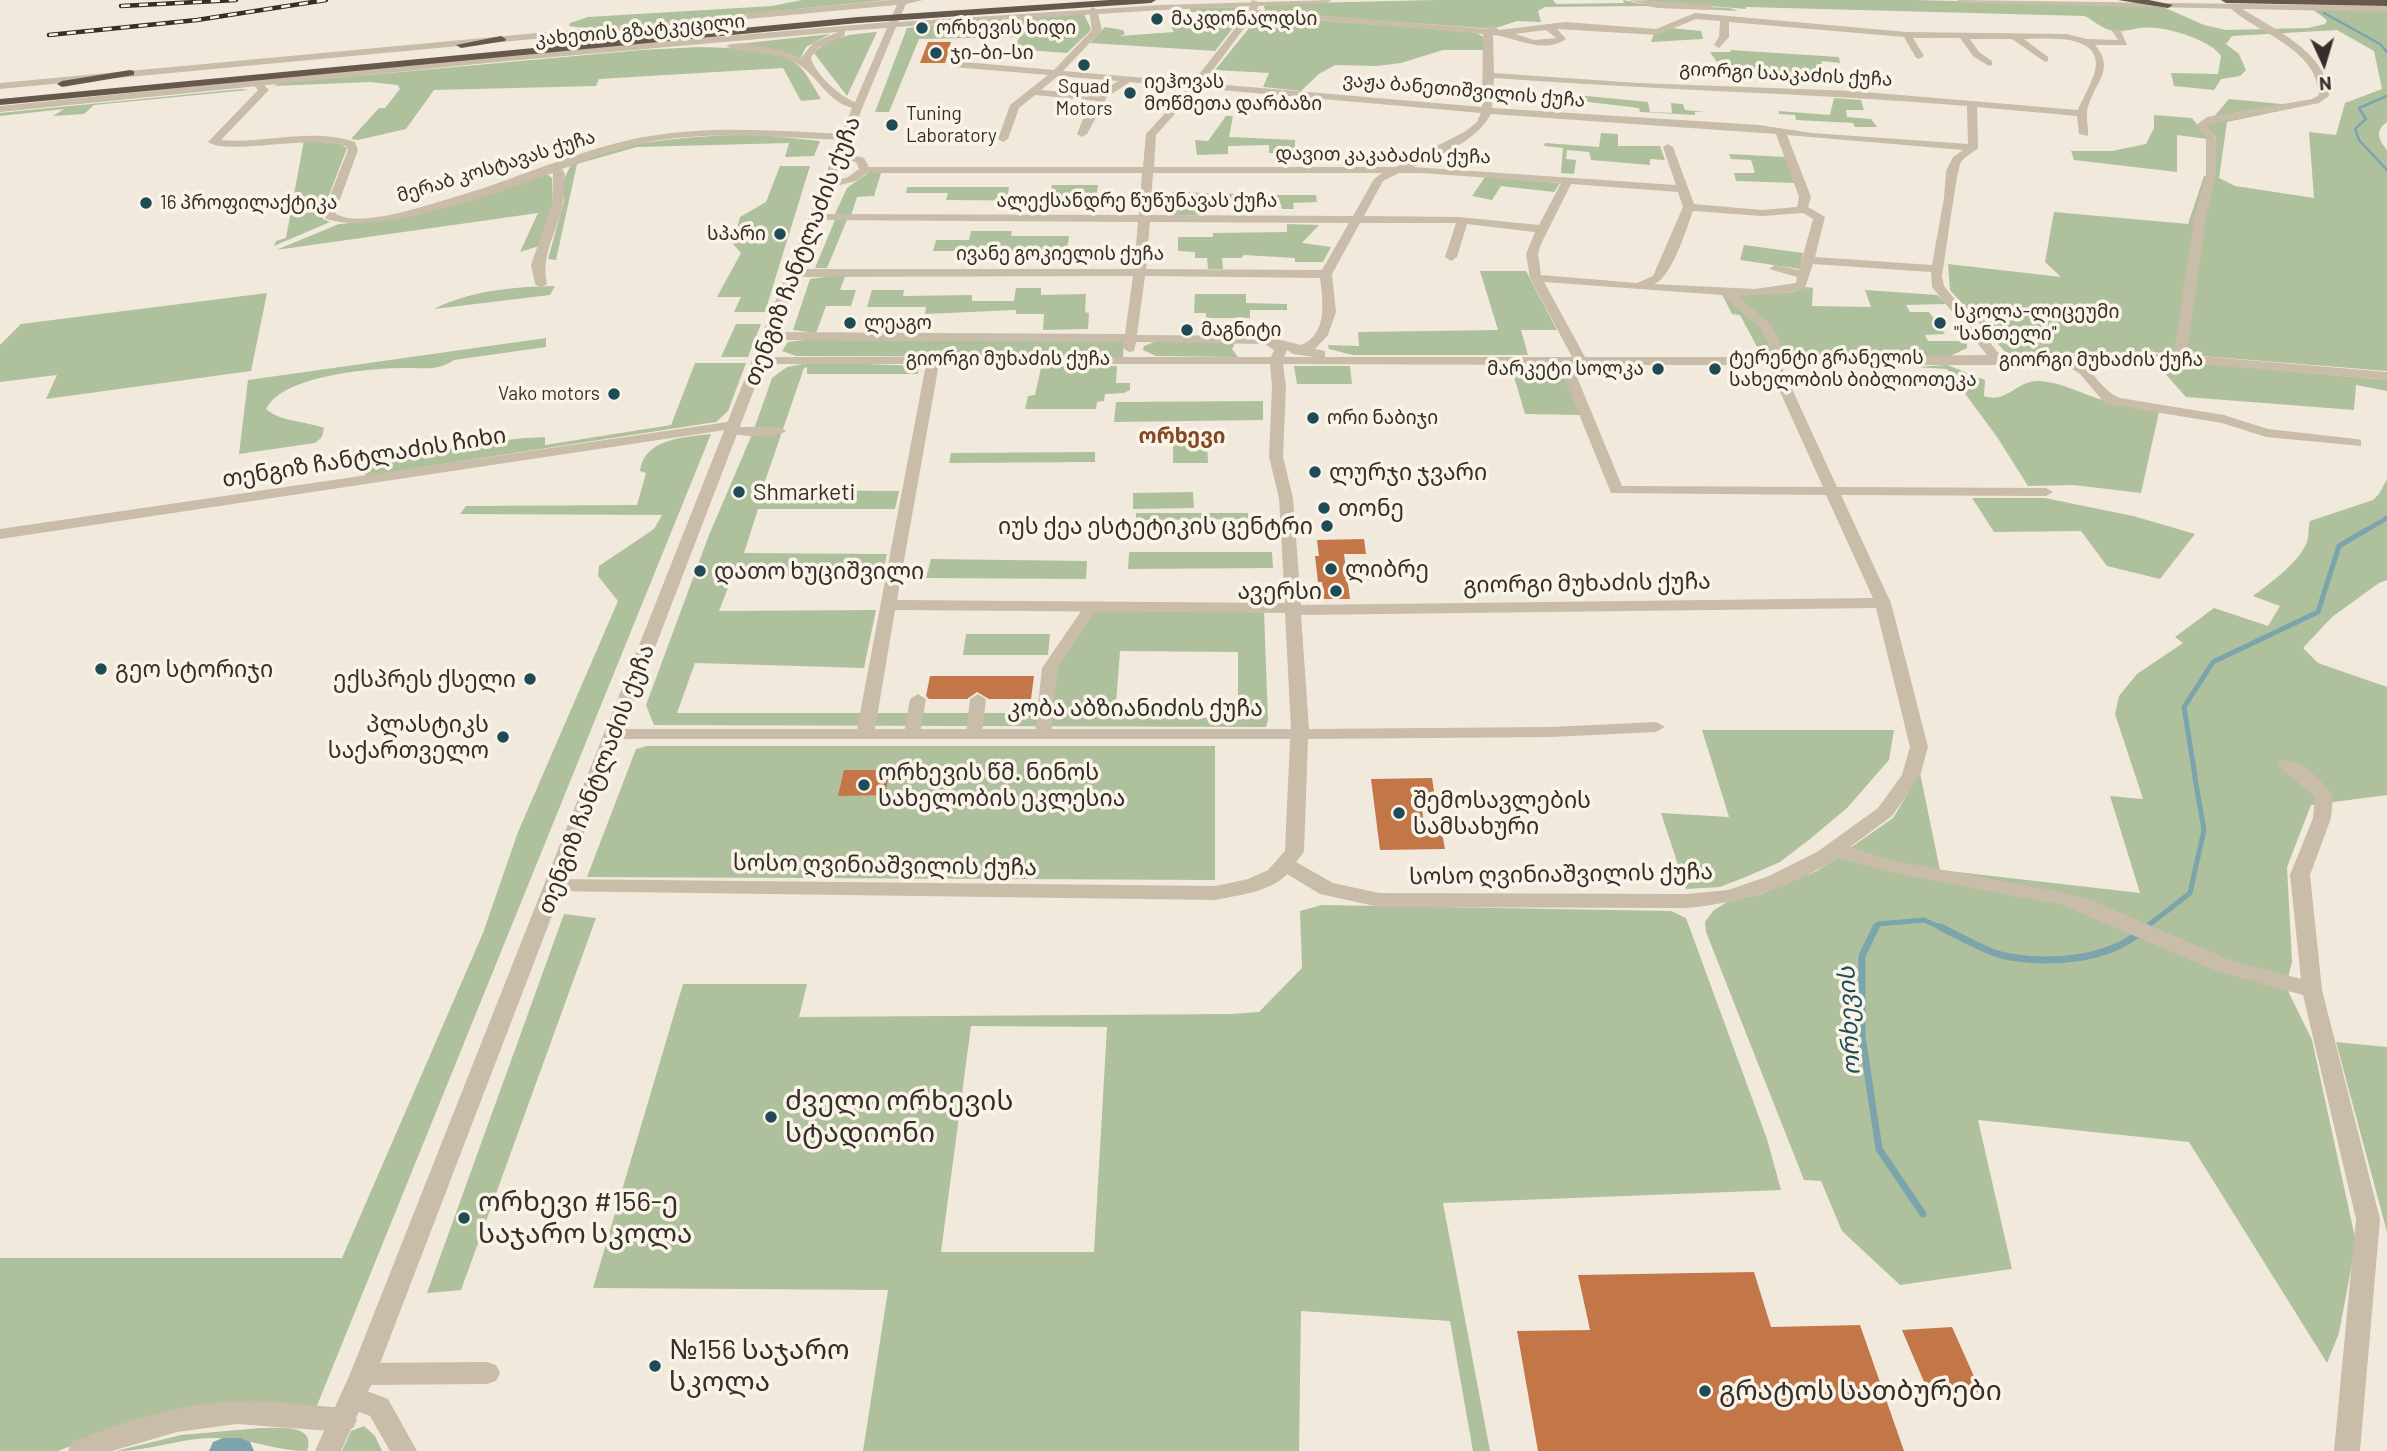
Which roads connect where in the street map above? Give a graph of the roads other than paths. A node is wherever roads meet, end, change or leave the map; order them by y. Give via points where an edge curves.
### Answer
1 (903, 0) edge
2 (919, 0) edge
3 (1013, 0) edge
4 (1151, 0) edge
5 (1327, 0) edge
6 (1633, 0) edge
7 (1961, 0) edge
8 (2123, 0) edge
9 (2229, 3) edge
10 (2168, 5) junction
11 (2387, 6) edge
12 (1254, 7) junction
13 (1723, 7) dead end
14 (2338, 7) joint
15 (1093, 10) junction
16 (927, 15) junction
17 (986, 17) junction
18 (1725, 18) junction
19 (761, 20) junction
20 (885, 25) junction
21 (1545, 26) junction
22 (634, 27) junction
23 (1490, 30) junction
24 (2117, 31) dead end
25 (1506, 33) junction
26 (1907, 34) junction
27 (1963, 36) junction
28 (2015, 37) junction
29 (502, 39) junction
30 (2087, 41) junction
31 (1719, 45) dead end
32 (658, 46) junction
33 (543, 49) junction
34 (622, 49) junction
35 (402, 55) junction
36 (1919, 56) dead end
37 (2045, 59) dead end
38 (1990, 63) dead end
39 (953, 64) dead end
40 (807, 65) junction
41 (131, 74) junction
42 (1055, 74) junction
43 (1488, 75) junction
44 (1127, 80) junction
45 (257, 83) junction
46 (1197, 84) junction
47 (0, 86) edge
48 (149, 88) junction
49 (1032, 92) junction
50 (0, 93) edge
51 (1099, 98) junction
52 (0, 102) edge
53 (1972, 102) junction
54 (858, 106) junction
55 (0, 109) edge
56 (1486, 109) junction
57 (2082, 113) junction
58 (1780, 131) junction
59 (1082, 134) dead end
60 (2084, 134) dead end
61 (847, 137) junction
62 (1003, 139) dead end
63 (1668, 147) dead end
64 (1973, 148) junction
65 (839, 155) junction
66 (554, 168) junction
67 (865, 170) junction
68 (1147, 170) junction
69 (1401, 170) junction
70 (1568, 180) junction
71 (828, 186) junction
72 (1684, 189) junction
73 (1689, 207) junction
74 (1802, 208) junction
75 (815, 218) junction
76 (1143, 218) junction
77 (1354, 220) junction
78 (1459, 220) junction
79 (1541, 229) junction
80 (1451, 257) dead end
81 (1807, 260) junction
82 (1937, 269) junction
83 (1775, 270) dead end
84 (1140, 272) junction
85 (794, 273) junction
86 (1325, 274) junction
87 (1803, 274) junction
88 (1536, 278) junction
89 (1737, 278) dead end
90 (541, 284) dead end
91 (1636, 284) junction
92 (1730, 292) junction
93 (1324, 330) junction
94 (769, 336) junction
95 (1131, 337) junction
96 (1263, 341) junction
97 (1304, 349) junction
98 (2180, 358) junction
99 (933, 359) junction
100 (1132, 359) junction
101 (1257, 359) junction
102 (760, 360) junction
103 (1276, 360) junction
104 (1341, 360) junction
105 (1572, 360) junction
106 (1777, 360) junction
107 (2066, 360) junction
108 (1998, 361) junction
109 (2387, 376) edge
110 (733, 428) junction
111 (779, 431) dead end
112 (2356, 443) dead end
113 (1833, 491) junction
114 (2046, 492) dead end
115 (0, 534) edge
116 (1883, 603) junction
117 (887, 605) junction
118 (1091, 607) junction
119 (1292, 610) junction
120 (918, 699) dead end
121 (978, 699) dead end
122 (1656, 727) dead end
123 (1300, 732) junction
124 (865, 733) junction
125 (912, 733) junction
126 (974, 733) junction
127 (1043, 733) junction
128 (613, 734) junction
129 (2286, 765) dead end
130 (1835, 849) junction
131 (1285, 864) junction
132 (554, 886) junction
133 (2312, 990) junction
134 (487, 1373) dead end
135 (363, 1374) junction
136 (349, 1409) junction
137 (330, 1449) edge
138 (81, 1451) edge
139 (404, 1451) edge
140 (2347, 1451) edge

1 - 54 street, თენგიზ ჩანტლაძის ქუჩა
2 - 22 street, კახეთის გზატკეცილი
3 - 19 highway, კახეთის გზატკეცილი
4 - 16 highway, კახეთის გზატკეცილი
5 - 12 street, კახეთის გზატკეცილი
6 - 13 street
7 - 10 street
8 - 10 highway
9 - 10 street
9 - 11 highway
9 - 14 street
9 - 98 street via 2303,54 2321,73 2325,92 2315,101 2207,120 2201,125 2211,138 2211,174 2200,218
11 - 14 highway
12 - 15 street, კახეთის გზატკეცილი
12 - 23 street
12 - 46 street
15 - 17 street, კახეთის გზატკეცილი
15 - 42 street via 1097,30
16 - 17 highway
16 - 33 highway, კახეთის გზატკეცილი
17 - 20 street, კახეთის გზატკეცილი
18 - 21 street via 1695,16 1657,32
18 - 26 street via 1740,14
18 - 31 street
19 - 22 highway
19 - 35 highway, კახეთის გზატკეცილი
20 - 32 street, კახეთის გზატკეცილი
20 - 40 street via 823,41 808,52
21 - 25 street
21 - 25 street via 1561,39 1534,42
22 - 29 street, კახეთის გზატკეცილი
23 - 25 street
23 - 43 street
24 - 30 street via 2124,43
26 - 27 street
26 - 36 street
27 - 28 street
27 - 38 street via 1976,54
28 - 30 street
28 - 37 street
29 - 35 highway
29 - 41 street, კახეთის გზატკეცილი
30 - 57 street via 2101,65
32 - 34 street, კახეთის გზატკეცილი
32 - 40 street via 762,50
33 - 34 highway
33 - 48 highway, კახეთის გზატკეცილი
34 - 45 street, კახეთის გზატკეცილი
35 - 50 highway, კახეთის გზატკეცილი
39 - 42 street, ვაჟა ბანეთიშვილის ქუჩა
40 - 54 street, თენგიზ ჩანტლაძის ქუჩა via 836,99
41 - 47 street, კახეთის გზატკეცილი
41 - 50 highway
42 - 44 street, ვაჟა ბანეთიშვილის ქუჩა
42 - 49 street
43 - 53 street, გიორგი სააკაძის ქუჩა
43 - 56 street
44 - 46 street, ვაჟა ბანეთიშვილის ქუჩა
44 - 51 street
45 - 48 highway
45 - 55 street, კახეთის გზატკეცილი
45 - 66 street, მერაბ კოსტავას ქუჩა via 264,90 213,142 316,137 351,144 353,150 329,213 335,219 415,211
46 - 56 street, ვაჟა ბანეთიშვილის ქუჩა
46 - 68 street via 1154,128
48 - 52 highway, კახეთის გზატკეცილი
49 - 51 street
49 - 62 street via 1011,112
51 - 59 street via 1103,99
53 - 57 street, გიორგი სააკაძის ქუჩა
53 - 64 street
54 - 61 street, თენგიზ ჩანტლაძის ქუჩა
56 - 58 street, ვაჟა ბანეთიშვილის ქუჩა
56 - 69 street via 1482,122 1462,137
57 - 60 street
58 - 64 street, ვაჟა ბანეთიშვილის ქუჩა
58 - 74 street via 1805,197
61 - 65 street, თენგიზ ჩანტლაძის ქუჩა
61 - 66 street, მერაბ კოსტავას ქუჩა via 737,132 666,137
63 - 72 street
64 - 82 street via 1953,164
65 - 67 street, დავით კაკაბაძის ქუჩა via 860,160
65 - 71 street, თენგიზ ჩანტლაძის ქუჩა
66 - 90 street via 560,174 559,201 539,254
67 - 68 street, დავით კაკაბაძის ქუჩა
67 - 71 street, დავით კაკაბაძის ქუჩა via 852,180
68 - 69 street, დავით კაკაბაძის ქუჩა
68 - 76 street
69 - 70 street, დავით კაკაბაძის ქუჩა
69 - 77 street via 1379,179
70 - 72 street, დავით კაკაბაძის ქუჩა
70 - 79 street
71 - 75 street, თენგიზ ჩანტლაძის ქუჩა
72 - 73 street
73 - 74 street via 1788,214
73 - 91 street via 1657,279
74 - 81 street via 1819,217
75 - 76 street, ალექსანდრე წუწუნავას ქუჩა
75 - 85 street, თენგიზ ჩანტლაძის ქუჩა
76 - 77 street, ალექსანდრე წუწუნავას ქუჩა
76 - 84 street
77 - 78 street, ალექსანდრე წუწუნავას ქუჩა
77 - 86 street
78 - 79 street, ალექსანდრე წუწუნავას ქუჩა
78 - 80 street via 1462,223
79 - 88 street via 1532,254
81 - 82 street
81 - 87 street
82 - 108 street via 1938,287
83 - 87 street
84 - 85 street, ივანე გოკიელის ქუჩა
84 - 86 street, ივანე გოკიელის ქუჩა
84 - 95 street
85 - 94 street, თენგიზ ჩანტლაძის ქუჩა
86 - 93 street via 1330,312
87 - 92 street via 1801,285 1794,289
88 - 91 street
88 - 105 street
89 - 92 street
91 - 92 street
92 - 106 street via 1767,327
93 - 96 street via 1304,338
93 - 97 street
94 - 95 street, გიორგი მუხაძის ქუჩა
94 - 102 street, თენგიზ ჩანტლაძის ქუჩა
95 - 96 street, გიორგი მუხაძის ქუჩა
95 - 100 street
96 - 97 street
96 - 101 street via 1240,344 1238,350 1244,356
96 - 103 street via 1281,350
97 - 103 street
97 - 104 street
98 - 107 street, გიორგი მუხაძის ქუჩა
98 - 109 street, გიორგი მუხაძის ქუჩა
99 - 100 street, გიორგი მუხაძის ქუჩა
99 - 102 street, გიორგი მუხაძის ქუჩა
99 - 117 street
100 - 101 street, გიორგი მუხაძის ქუჩა
101 - 103 street, გიორგი მუხაძის ქუჩა
102 - 110 street, თენგიზ ჩანტლაძის ქუჩა
103 - 104 street, გიორგი მუხაძის ქუჩა
103 - 119 street via 1276,457 1286,498
104 - 105 street, გიორგი მუხაძის ქუჩა
105 - 106 street, გიორგი მუხაძის ქუჩა
105 - 113 street via 1616,490
106 - 108 street, გიორგი მუხაძის ქუჩა
106 - 113 street
107 - 108 street, გიორგი მუხაძის ქუჩა
107 - 112 street via 2085,371 2117,402 2224,419 2266,433
110 - 111 street, თენგიზ ჩანტლაძის ჩიხი
110 - 115 street, თენგიზ ჩანტლაძის ჩიხი
110 - 128 street, თენგიზ ჩანტლაძის ქუჩა
113 - 114 street
113 - 116 street
116 - 119 street, გიორგი მუხაძის ქუჩა
116 - 130 street via 1919,747 1911,776 1885,812
117 - 118 street, გიორგი მუხაძის ქუჩა
117 - 124 street
118 - 119 street, გიორგი მუხაძის ქუჩა
118 - 127 street via 1050,668
119 - 123 street
120 - 125 street
121 - 126 street
122 - 123 street, კობა აბზიანიძის ქუჩა via 1496,733
123 - 127 street, კობა აბზიანიძის ქუჩა
123 - 131 street via 1294,852
124 - 125 street, კობა აბზიანიძის ქუჩა
124 - 128 street, კობა აბზიანიძის ქუჩა
125 - 126 street, კობა აბზიანიძის ქუჩა
126 - 127 street, კობა აბზიანიძის ქუჩა
128 - 132 street, თენგიზ ჩანტლაძის ქუჩა
129 - 133 street via 2324,796 2322,818 2300,875
130 - 131 street, სოსო ღვინიაშვილის ქუჩა via 1776,881 1729,897 1687,901 1379,900 1327,889
130 - 133 street via 1883,865 2064,899 2225,967
131 - 132 street, სოსო ღვინიაშვილის ქუჩა via 1275,875 1253,885 1216,893
132 - 135 street, თენგიზ ჩანტლაძის ქუჩა
133 - 140 street via 2368,1219
134 - 135 street
135 - 136 street, თენგიზ ჩანტლაძის ქუჩა
136 - 137 street, თენგიზ ჩანტლაძის ქუჩა
136 - 138 street via 237,1412 183,1420
136 - 139 street via 379,1407

